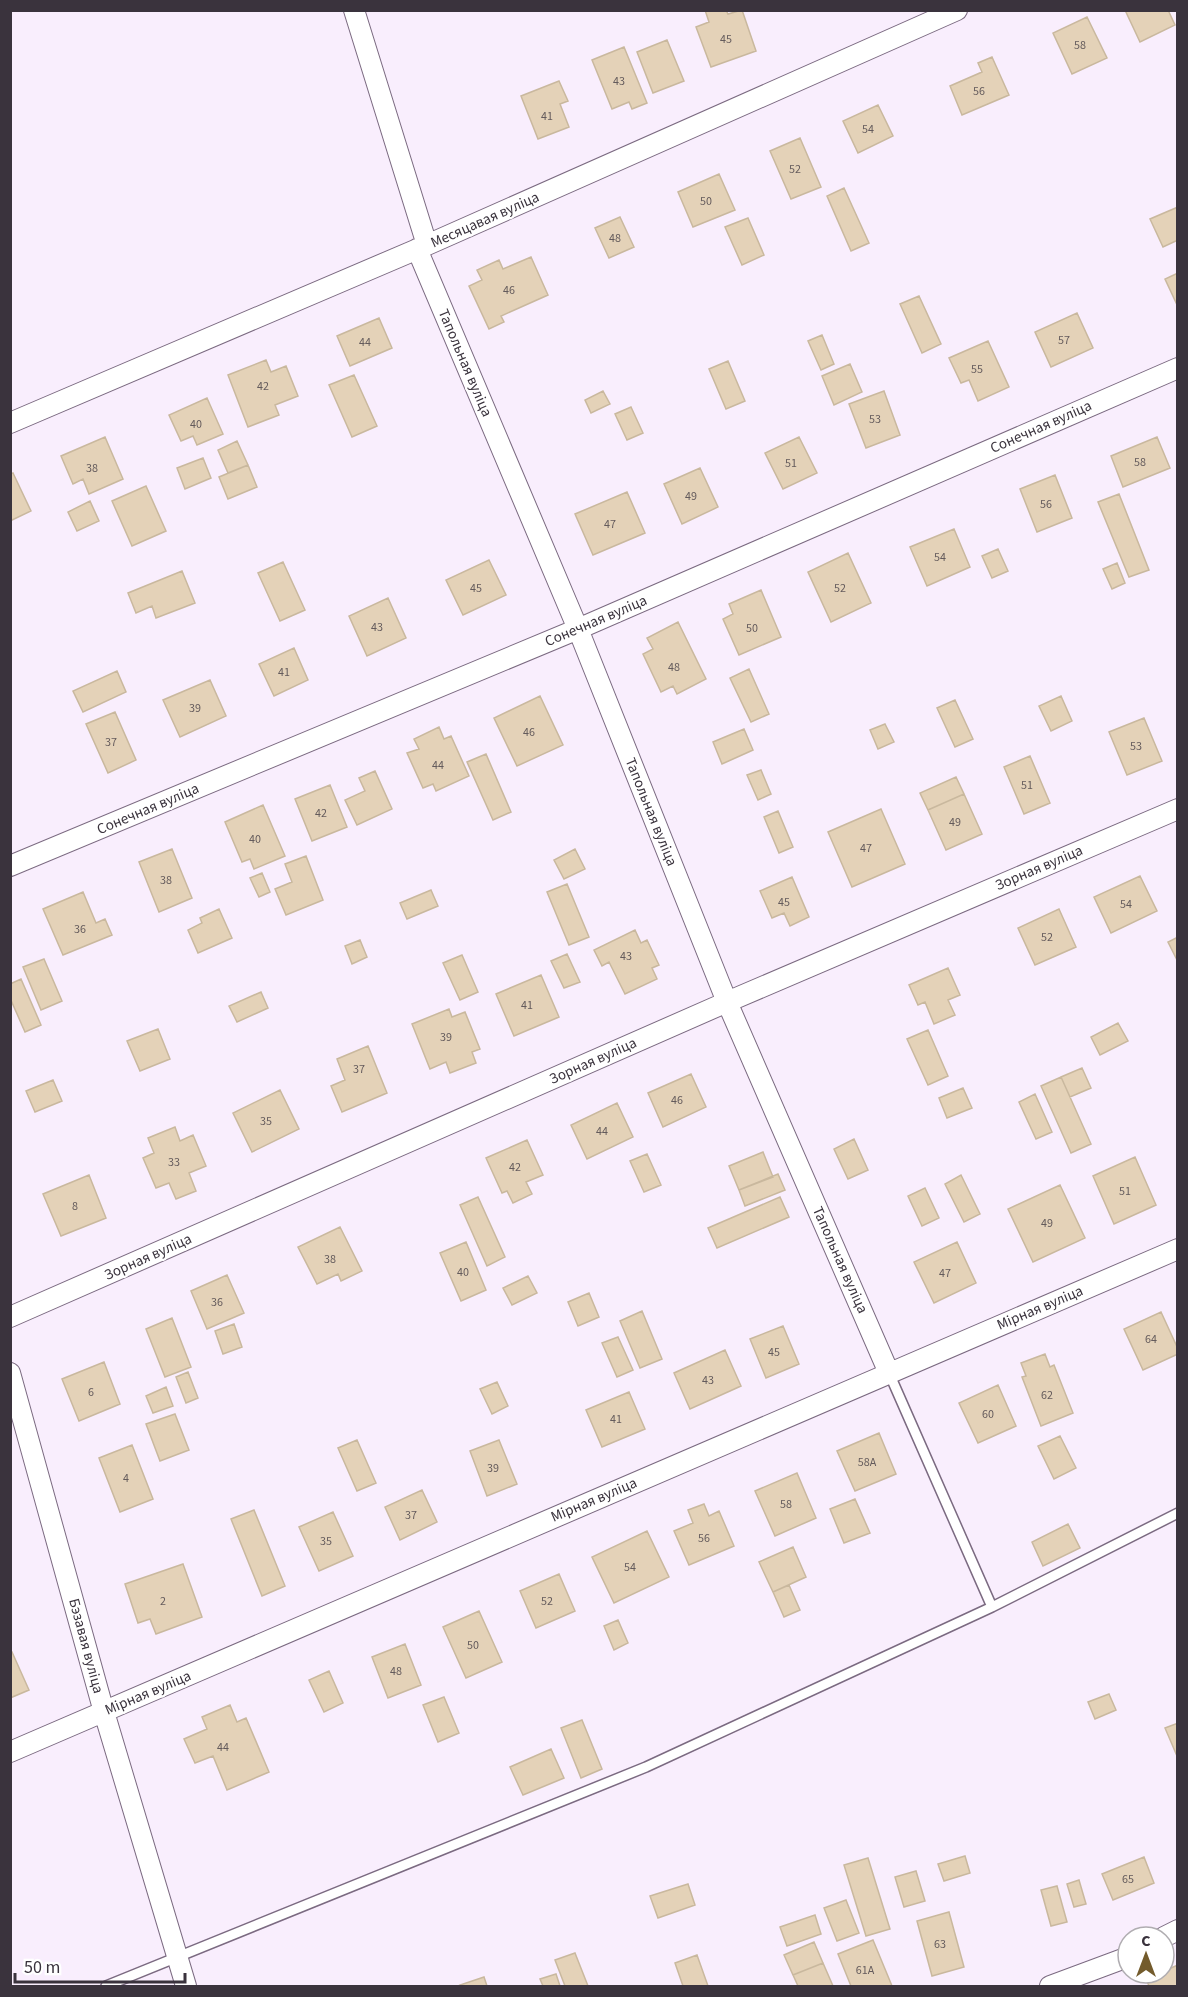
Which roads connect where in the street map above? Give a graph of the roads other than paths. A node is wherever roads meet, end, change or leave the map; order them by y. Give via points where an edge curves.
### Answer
1 (354, 10) edge
2 (957, 10) edge
3 (422, 247) junction
4 (1178, 368) edge
5 (10, 423) edge
6 (578, 629) junction
7 (1178, 809) edge
8 (10, 867) edge
9 (727, 1002) junction
10 (1178, 1249) edge
11 (10, 1317) edge
12 (10, 1373) edge
13 (889, 1373) junction
14 (1178, 1513) edge
15 (992, 1607) junction
16 (104, 1712) junction
17 (10, 1752) edge
18 (177, 1957) junction
19 (1116, 1961) edge
20 (106, 1986) edge
21 (186, 1986) edge
22 (1050, 1986) edge

1 - 3 street, Тапольная вуліца
2 - 3 street, Месяцавая вуліца
3 - 5 street, Месяцавая вуліца
3 - 6 street, Тапольная вуліца
4 - 6 street, Сонечная вуліца
6 - 8 street, Сонечная вуліца
6 - 9 street, Тапольная вуліца
7 - 9 street, Зорная вуліца
9 - 11 street, Зорная вуліца
9 - 13 street, Тапольная вуліца
10 - 13 street, Мірная вуліца
12 - 16 street, Бэзавая вуліца
13 - 15 lane
13 - 16 street, Мірная вуліца
14 - 15 lane
15 - 18 lane via 646,1767
16 - 17 street, Мірная вуліца
16 - 18 street, Бэзавая вуліца
18 - 20 lane
18 - 21 street, Бэзавая вуліца
19 - 22 street

